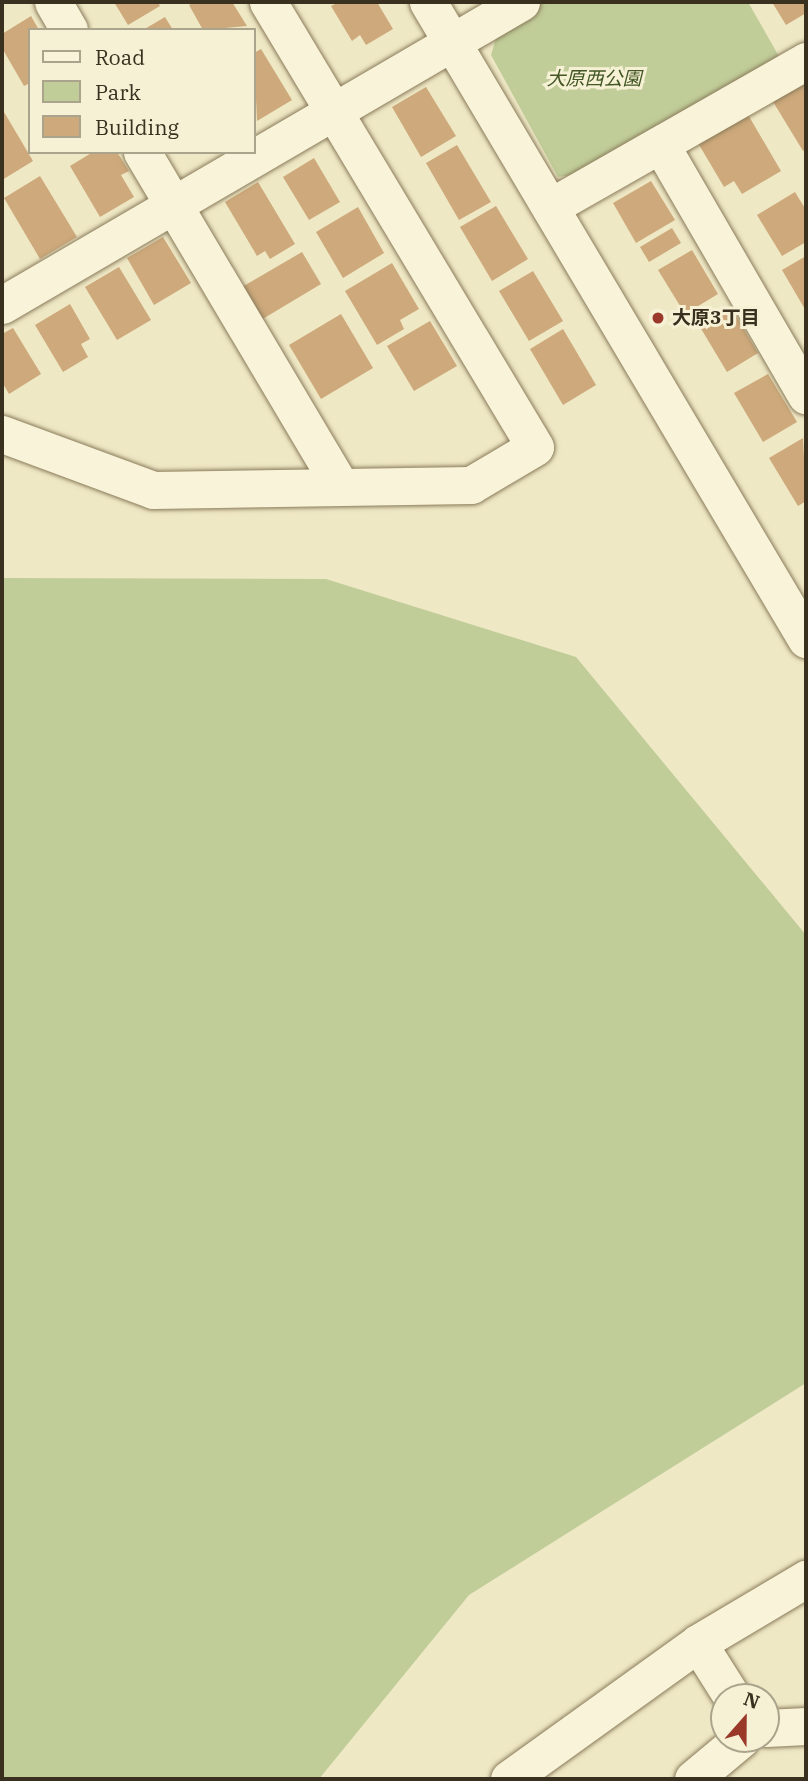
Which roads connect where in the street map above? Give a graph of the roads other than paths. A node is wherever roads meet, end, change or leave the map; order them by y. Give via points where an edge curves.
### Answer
1 (52, 2) edge
2 (268, 2) edge
3 (428, 2) edge
4 (521, 2) edge
5 (68, 28) edge
6 (453, 44) junction
7 (806, 61) edge
8 (331, 110) junction
9 (662, 147) junction
10 (143, 154) edge
11 (173, 204) junction
12 (550, 207) junction
13 (5, 297) edge
14 (806, 395) edge
15 (2, 435) edge
16 (340, 486) junction
17 (806, 639) edge
18 (806, 1579) edge
19 (698, 1643) junction
20 (723, 1683) edge
21 (806, 1726) edge
22 (780, 1727) edge
23 (724, 1753) edge
24 (509, 1779) edge
25 (693, 1779) edge

1 - 5 street
2 - 8 street
3 - 6 street
4 - 6 street
6 - 8 street
6 - 12 street
7 - 9 street
8 - 11 street
8 - 16 street via 536,447 471,485
9 - 12 street
9 - 14 street
10 - 11 street
11 - 13 street
11 - 16 street
12 - 17 street
15 - 16 street via 153,490
18 - 19 street
19 - 20 street
19 - 24 street
21 - 22 street
23 - 25 street

